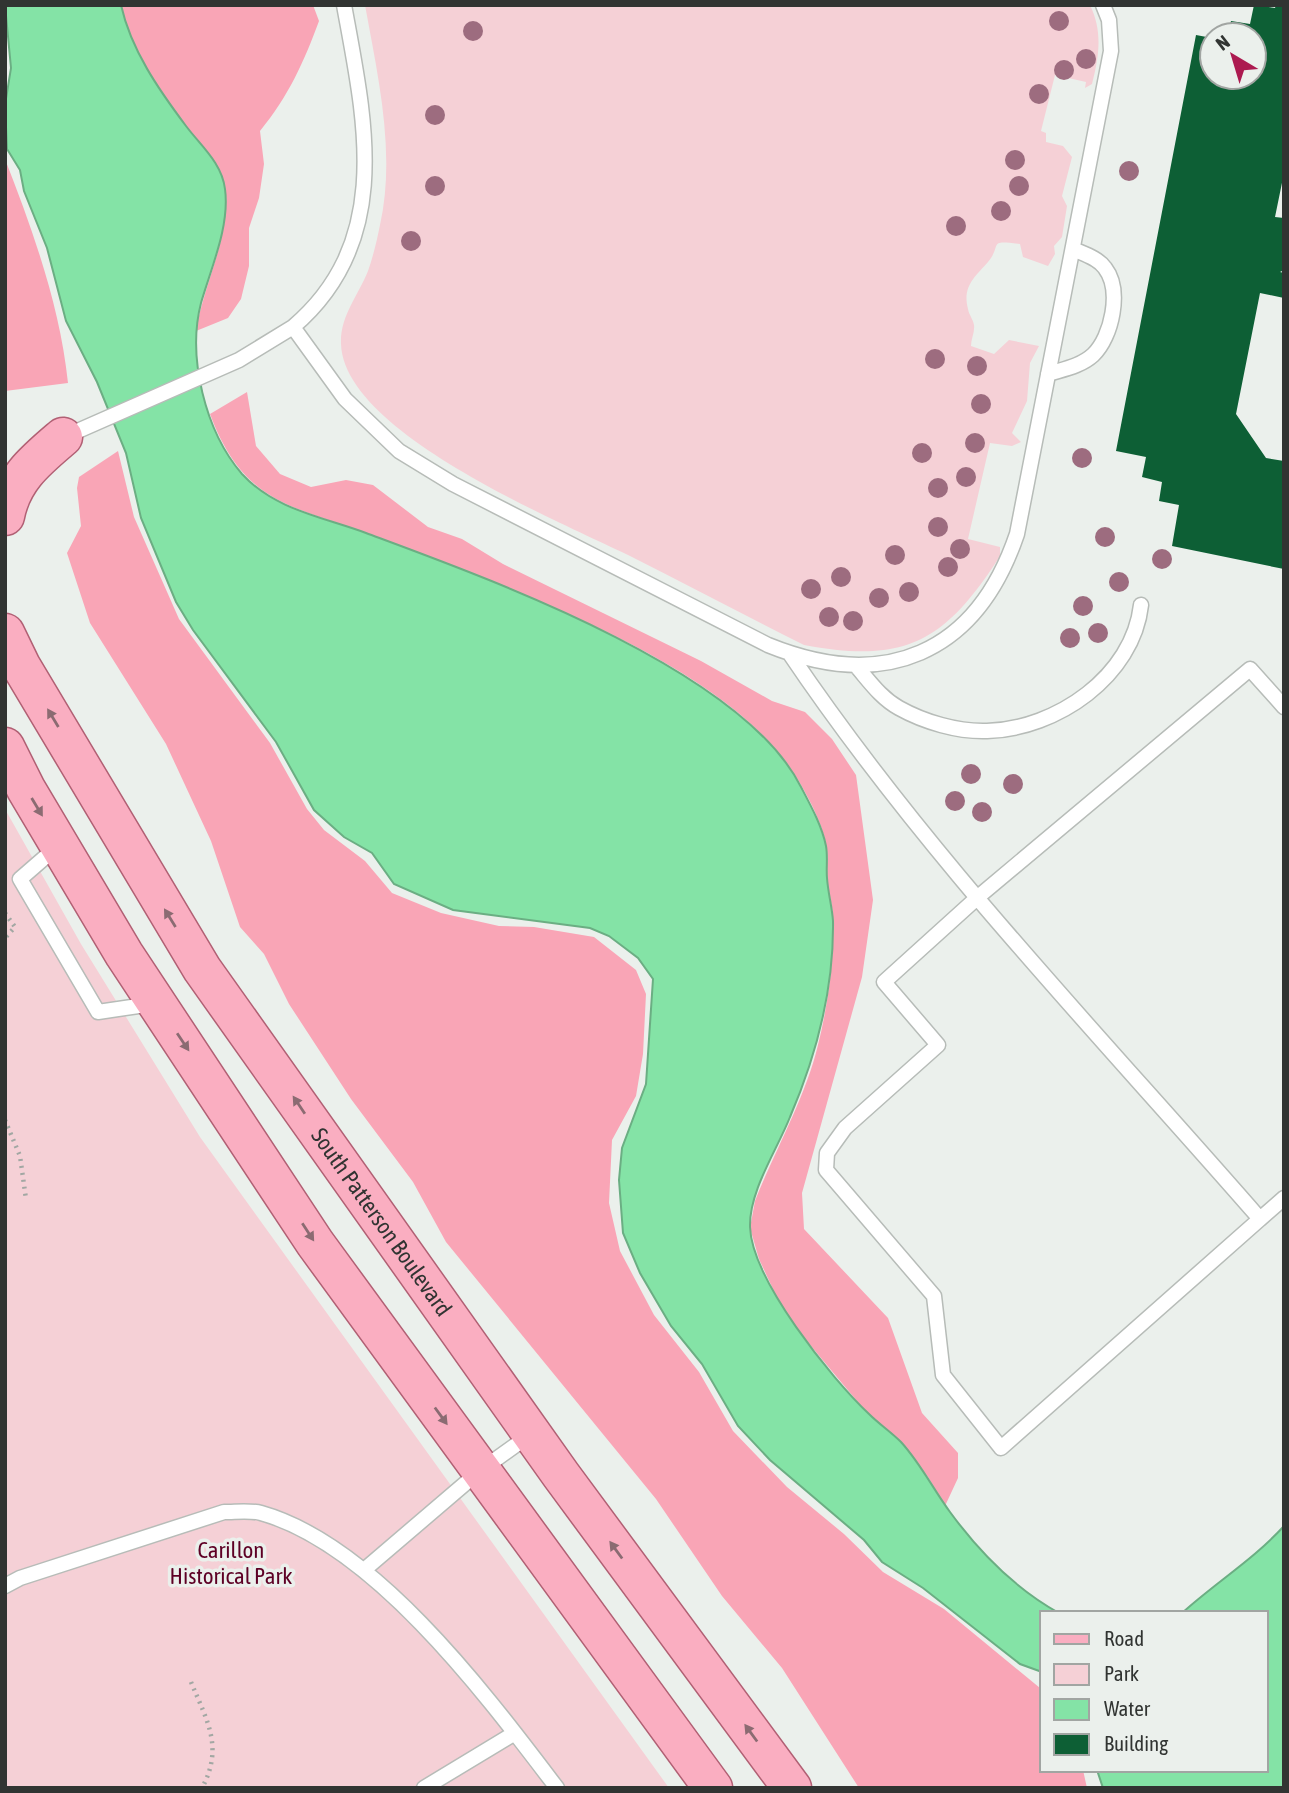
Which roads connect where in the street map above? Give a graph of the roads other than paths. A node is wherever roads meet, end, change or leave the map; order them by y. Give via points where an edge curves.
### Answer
1 (344, 5) edge
2 (1103, 5) edge
3 (1073, 249) junction
4 (293, 327) junction
5 (1048, 374) junction
6 (63, 437) junction
7 (17, 458) dead end
8 (5, 516) edge
9 (1141, 605) dead end
10 (5, 633) edge
11 (790, 654) junction
12 (857, 667) junction
13 (1284, 707) edge
14 (5, 747) edge
15 (60, 845) junction
16 (978, 897) junction
17 (157, 1004) junction
18 (1284, 1198) edge
19 (1260, 1219) junction
20 (532, 1434) junction
21 (481, 1470) junction
22 (363, 1570) junction
23 (5, 1586) edge
24 (515, 1733) junction
25 (424, 1788) edge
26 (557, 1788) edge
27 (713, 1788) edge
28 (792, 1788) edge

1 - 4 lane via 365,131 366,181 359,226 330,289
2 - 3 lane via 1111,51
3 - 5 lane
3 - 5 lane via 1105,268 1113,306 1106,336 1094,354 1074,367
4 - 6 lane via 239,360
4 - 11 lane via 345,399 399,451 465,490
5 - 12 lane via 1017,534 1008,563 989,595 954,634 925,652 892,663
6 - 7 lane
6 - 8 main road via 26,468
9 - 12 lane via 1136,631 1110,676 1055,712 1011,727 977,730 921,718 878,693
20 -> 10 main road, South Patterson Boulevard via 202,969
11 - 12 lane
11 - 16 lane via 832,716
13 - 16 lane via 1250,669
14 -> 15 main road
15 - 17 main road
15 - 17 lane via 20,879 98,1012
16 - 19 lane
16 - 19 lane via 884,982 938,1045 845,1128 827,1153 826,1170 934,1296 943,1375 1001,1448
17 -> 21 main road via 315,1243
18 - 19 lane
20 - 21 lane
28 -> 20 main road, South Patterson Boulevard
21 - 22 lane
21 - 27 main road
22 - 23 lane via 295,1525 258,1512 224,1512
22 - 24 lane via 442,1646
24 - 25 lane
24 - 26 lane

